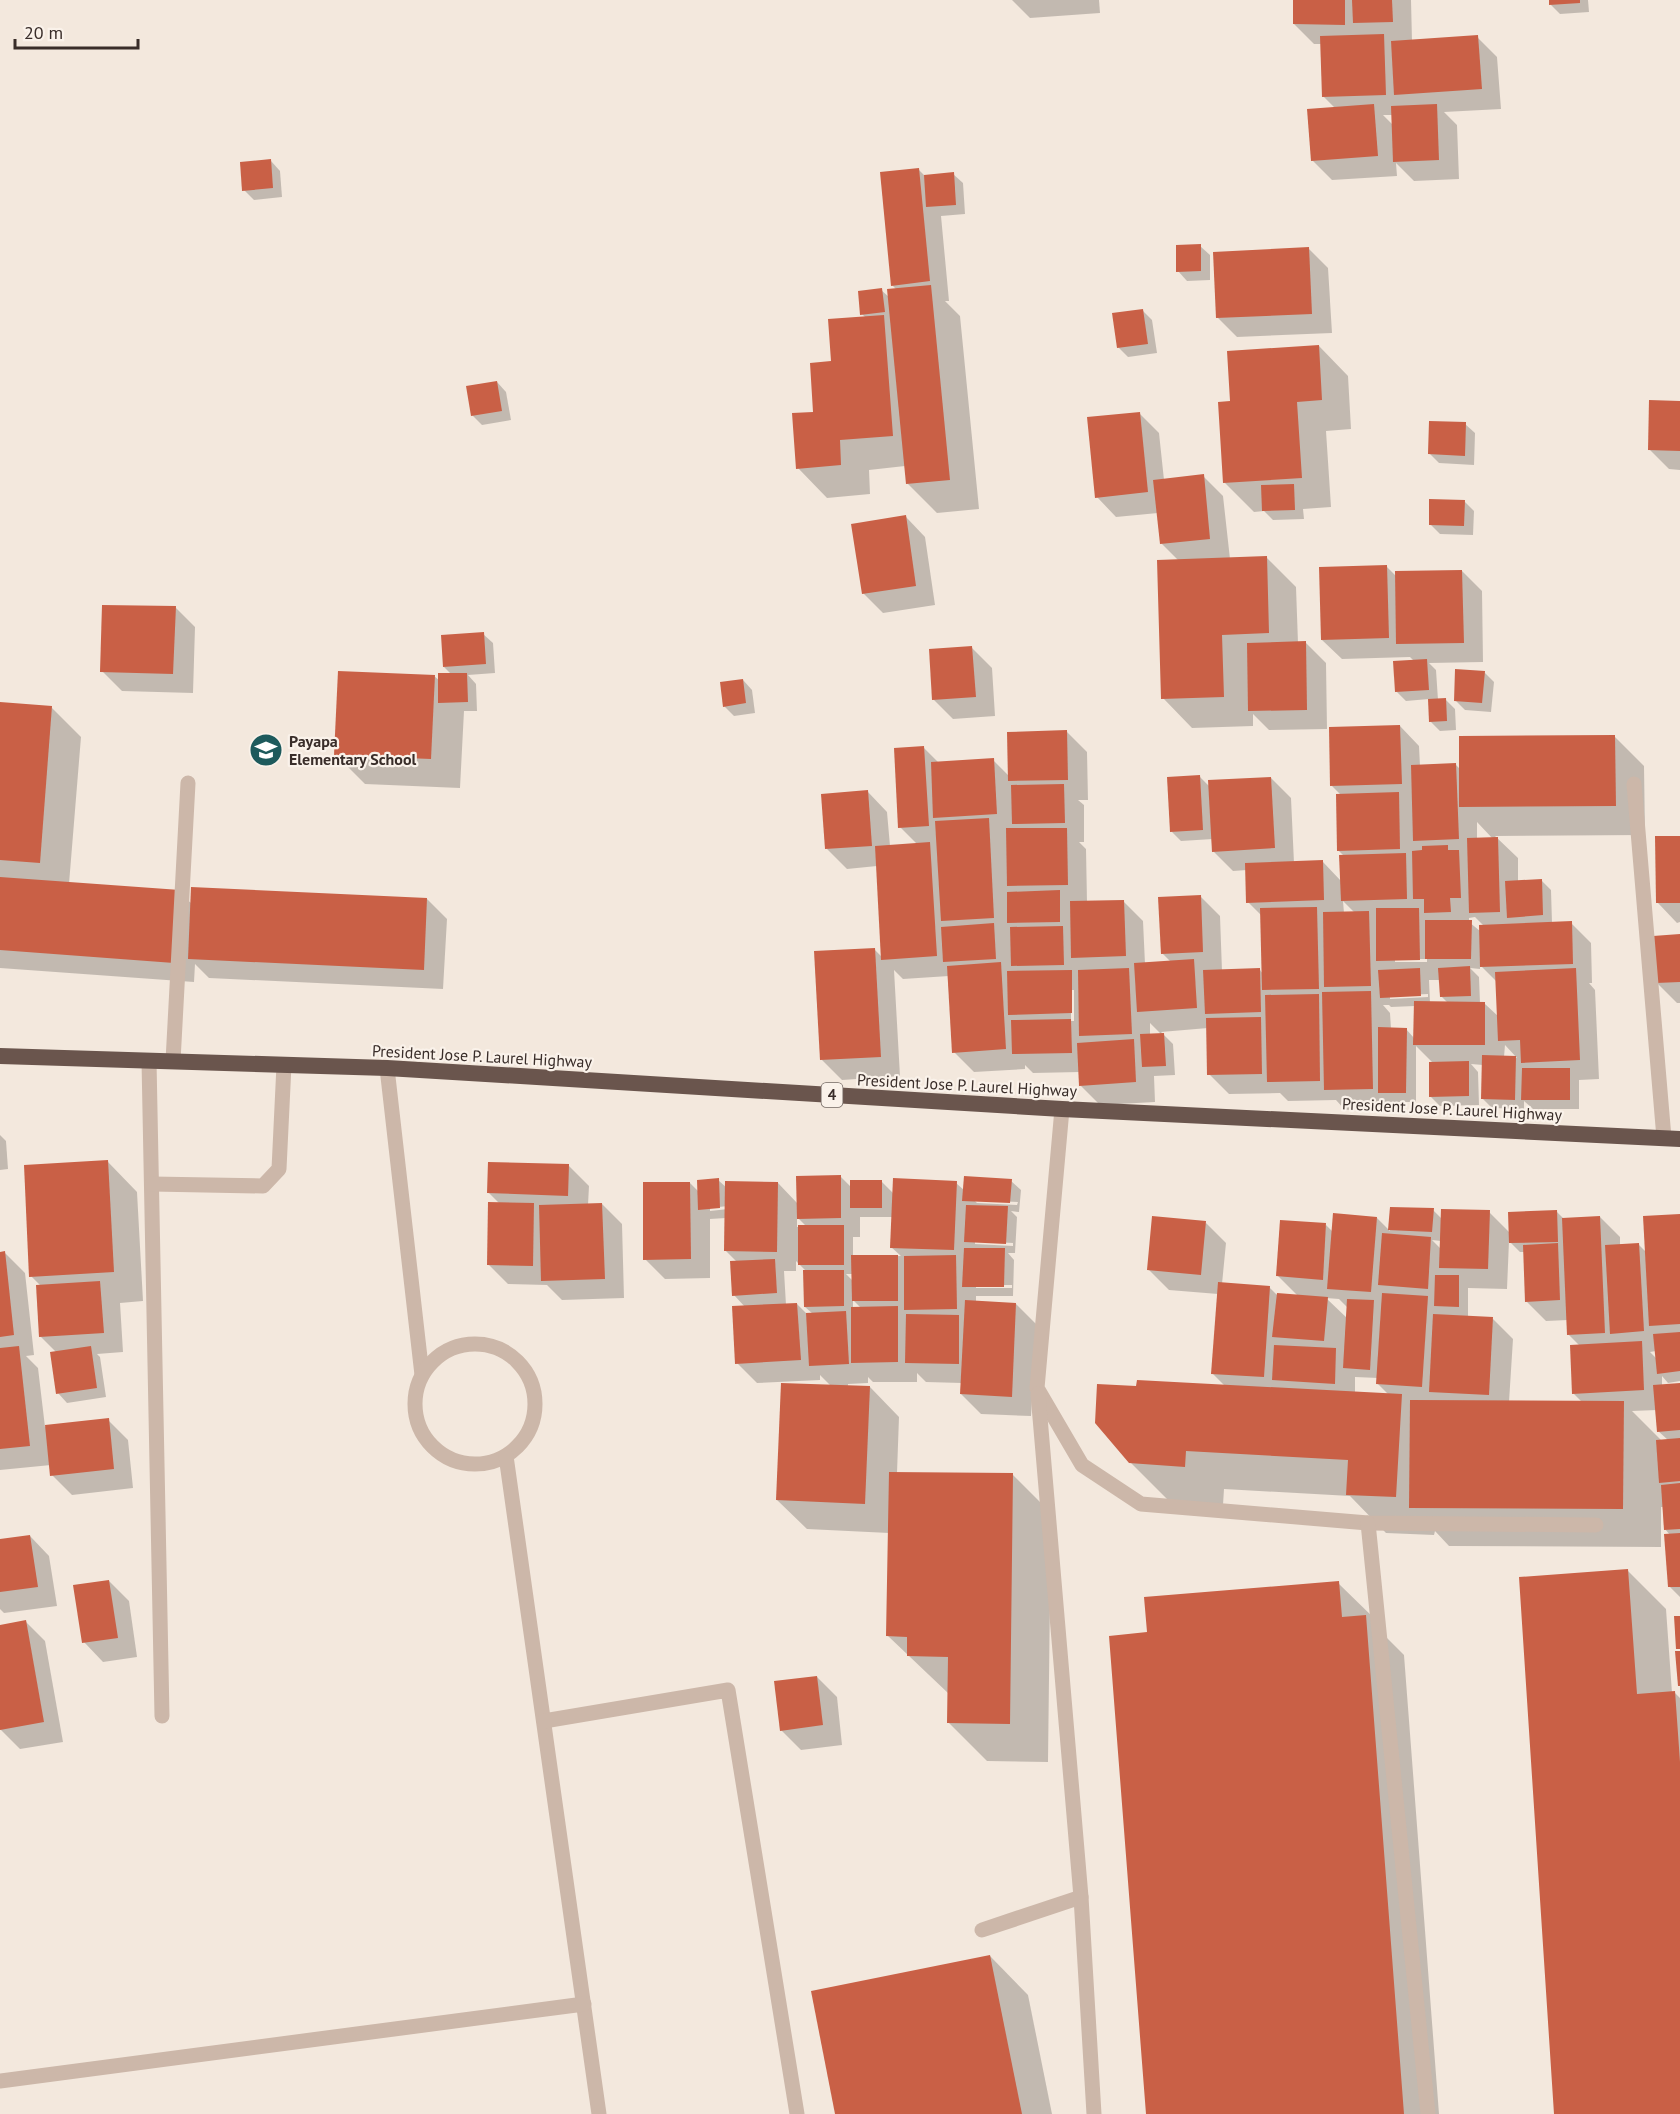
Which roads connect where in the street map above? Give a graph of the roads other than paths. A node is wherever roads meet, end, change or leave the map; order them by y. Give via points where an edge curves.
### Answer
1 (188, 783) dead end
2 (1634, 784) dead end
3 (0, 1056) edge
4 (149, 1061) junction
5 (173, 1061) junction
6 (284, 1065) junction
7 (387, 1068) junction
8 (1062, 1109) junction
9 (1672, 1138) edge
10 (152, 1184) junction
11 (422, 1375) junction
12 (1037, 1388) junction
13 (506, 1456) junction
14 (1368, 1523) junction
15 (1596, 1525) dead end
16 (162, 1716) dead end
17 (544, 1721) junction
18 (1081, 1897) junction
19 (982, 1929) dead end
20 (584, 2004) junction
21 (0, 2081) edge
22 (599, 2114) edge
23 (797, 2114) edge
24 (1094, 2114) edge
25 (1428, 2114) edge

1 - 5 street
2 - 9 street
3 - 4 highway, President Jose P. Laurel Highway / 4
4 - 5 highway, President Jose P. Laurel Highway / 4
4 - 10 street
5 - 6 highway, President Jose P. Laurel Highway / 4
6 - 7 highway, President Jose P. Laurel Highway / 4
6 - 10 street via 279,1169 263,1186
7 - 8 highway, President Jose P. Laurel Highway / 4
7 - 11 street
8 - 9 highway, President Jose P. Laurel Highway / 4
8 - 12 street
10 - 16 street
11 - 13 street via 415,1412 420,1430 431,1446 463,1464 482,1465
11 - 13 street via 435,1359 453,1348 474,1343 495,1346 513,1357 527,1372 535,1392 535,1413 528,1433
12 - 14 street via 1082,1465 1141,1504
12 - 18 street
13 - 17 street
14 - 15 street
14 - 25 street
17 - 20 street
17 - 23 street via 728,1690
18 - 19 street
18 - 24 street
20 - 21 street
20 - 22 street

